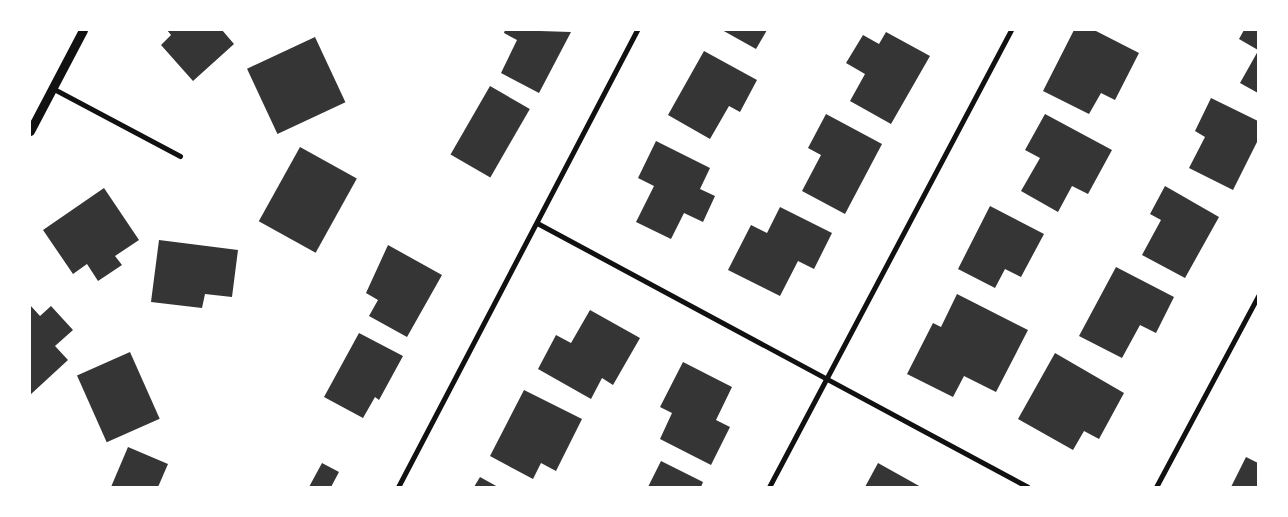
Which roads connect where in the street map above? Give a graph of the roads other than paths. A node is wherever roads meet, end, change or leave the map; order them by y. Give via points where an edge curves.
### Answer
1 (83, 30) edge
2 (637, 30) edge
3 (1011, 30) edge
4 (52, 88) junction
5 (30, 131) edge
6 (180, 156) dead end
7 (536, 223) junction
8 (1258, 296) edge
9 (826, 380) junction
10 (398, 487) edge
11 (769, 487) edge
12 (1028, 487) edge
13 (1156, 487) edge

1 - 4 street
2 - 7 street
3 - 9 street
4 - 5 street
4 - 6 street
7 - 9 street
7 - 10 street
8 - 13 street
9 - 11 street
9 - 12 street

